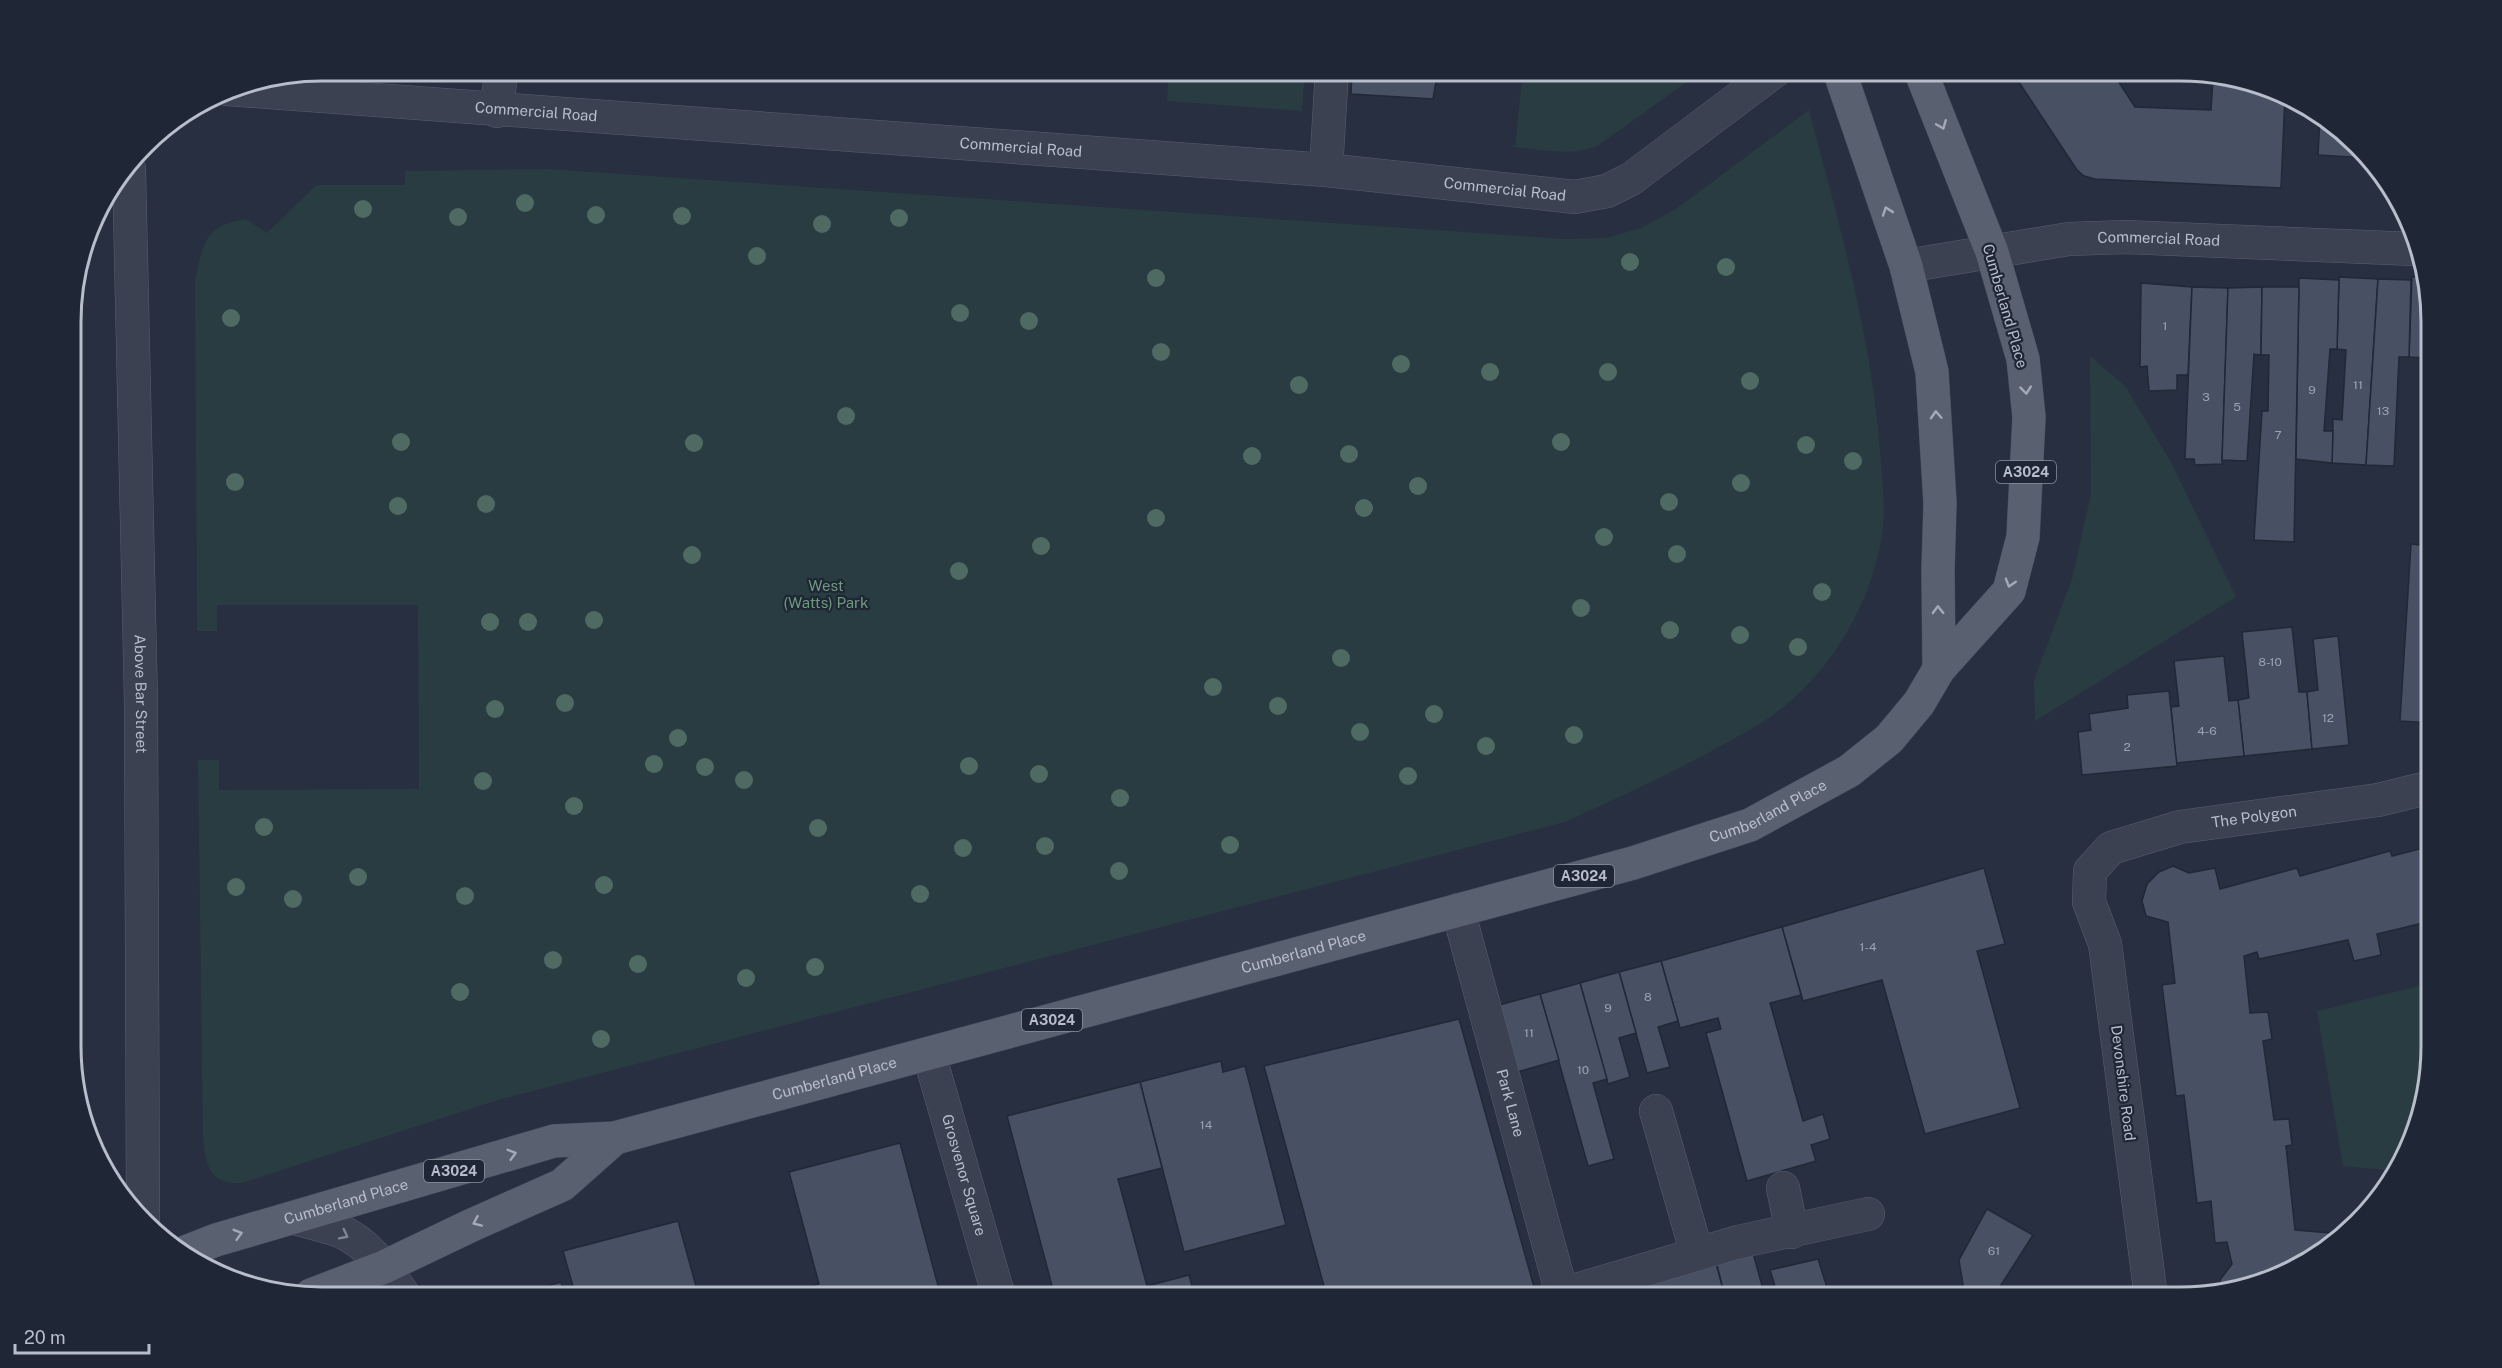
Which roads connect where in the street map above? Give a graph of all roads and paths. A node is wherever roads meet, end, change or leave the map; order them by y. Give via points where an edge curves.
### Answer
1 (500, 81) edge
2 (1331, 81) edge
3 (1761, 81) edge
4 (1843, 81) edge
5 (1924, 81) edge
6 (254, 91) edge
7 (497, 111) junction
8 (1326, 170) junction
9 (129, 178) edge
10 (2409, 249) edge
11 (1992, 252) junction
12 (1906, 266) junction
13 (1939, 669) junction
14 (2421, 789) edge
15 (2090, 871) joint
16 (1458, 910) junction
17 (930, 1054) junction
18 (1656, 1111) dead end
19 (615, 1138) junction
20 (1783, 1188) dead end
21 (143, 1207) edge
22 (1868, 1214) dead end
23 (294, 1218) junction
24 (1791, 1232) junction
25 (193, 1249) edge
26 (1697, 1254) junction
27 (384, 1268) junction
28 (333, 1287) edge
29 (397, 1287) edge
30 (996, 1287) edge
31 (1556, 1287) edge
32 (1588, 1287) edge
33 (2150, 1287) edge

1 - 7 street
2 - 8 street
3 - 8 street, Commercial Road via 1631,179 1607,191 1575,197
12 -> 4 main road
5 -> 11 main road, Cumberland Place / A3024
6 - 7 street, Commercial Road
7 - 8 street, Commercial Road
9 - 21 street, Above Bar Street via 140,691
10 - 11 street, Commercial Road via 2125,237 2069,239
11 - 12 street, Commercial Road
11 -> 13 main road, Cumberland Place / A3024 via 2023,359 2029,417 2023,537 2009,591
13 -> 12 main road via 1940,503 1935,406 1932,372
13 - 16 main road, Cumberland Place / A3024 via 1919,703 1889,739 1849,771 1750,825 1633,863
14 - 15 street, The Polygon via 2378,800 2180,827 2111,848
15 - 33 street, Devonshire Road via 2089,902 2105,944
16 - 17 main road, Cumberland Place / A3024
16 - 31 street, Park Lane
17 - 19 main road, Cumberland Place / A3024
17 - 30 street, Grosvenor Square
18 - 26 street
23 -> 19 main road, Cumberland Place / A3024 via 554,1141
19 -> 27 main road, Cumberland Place / A3024 via 562,1185
20 - 24 street
22 - 24 street
25 -> 23 main road, Cumberland Place / A3024
23 -> 27 street via 342,1232 363,1246
24 - 26 street
26 - 32 street
27 - 28 main road, Cumberland Place / A3024
27 - 29 street

